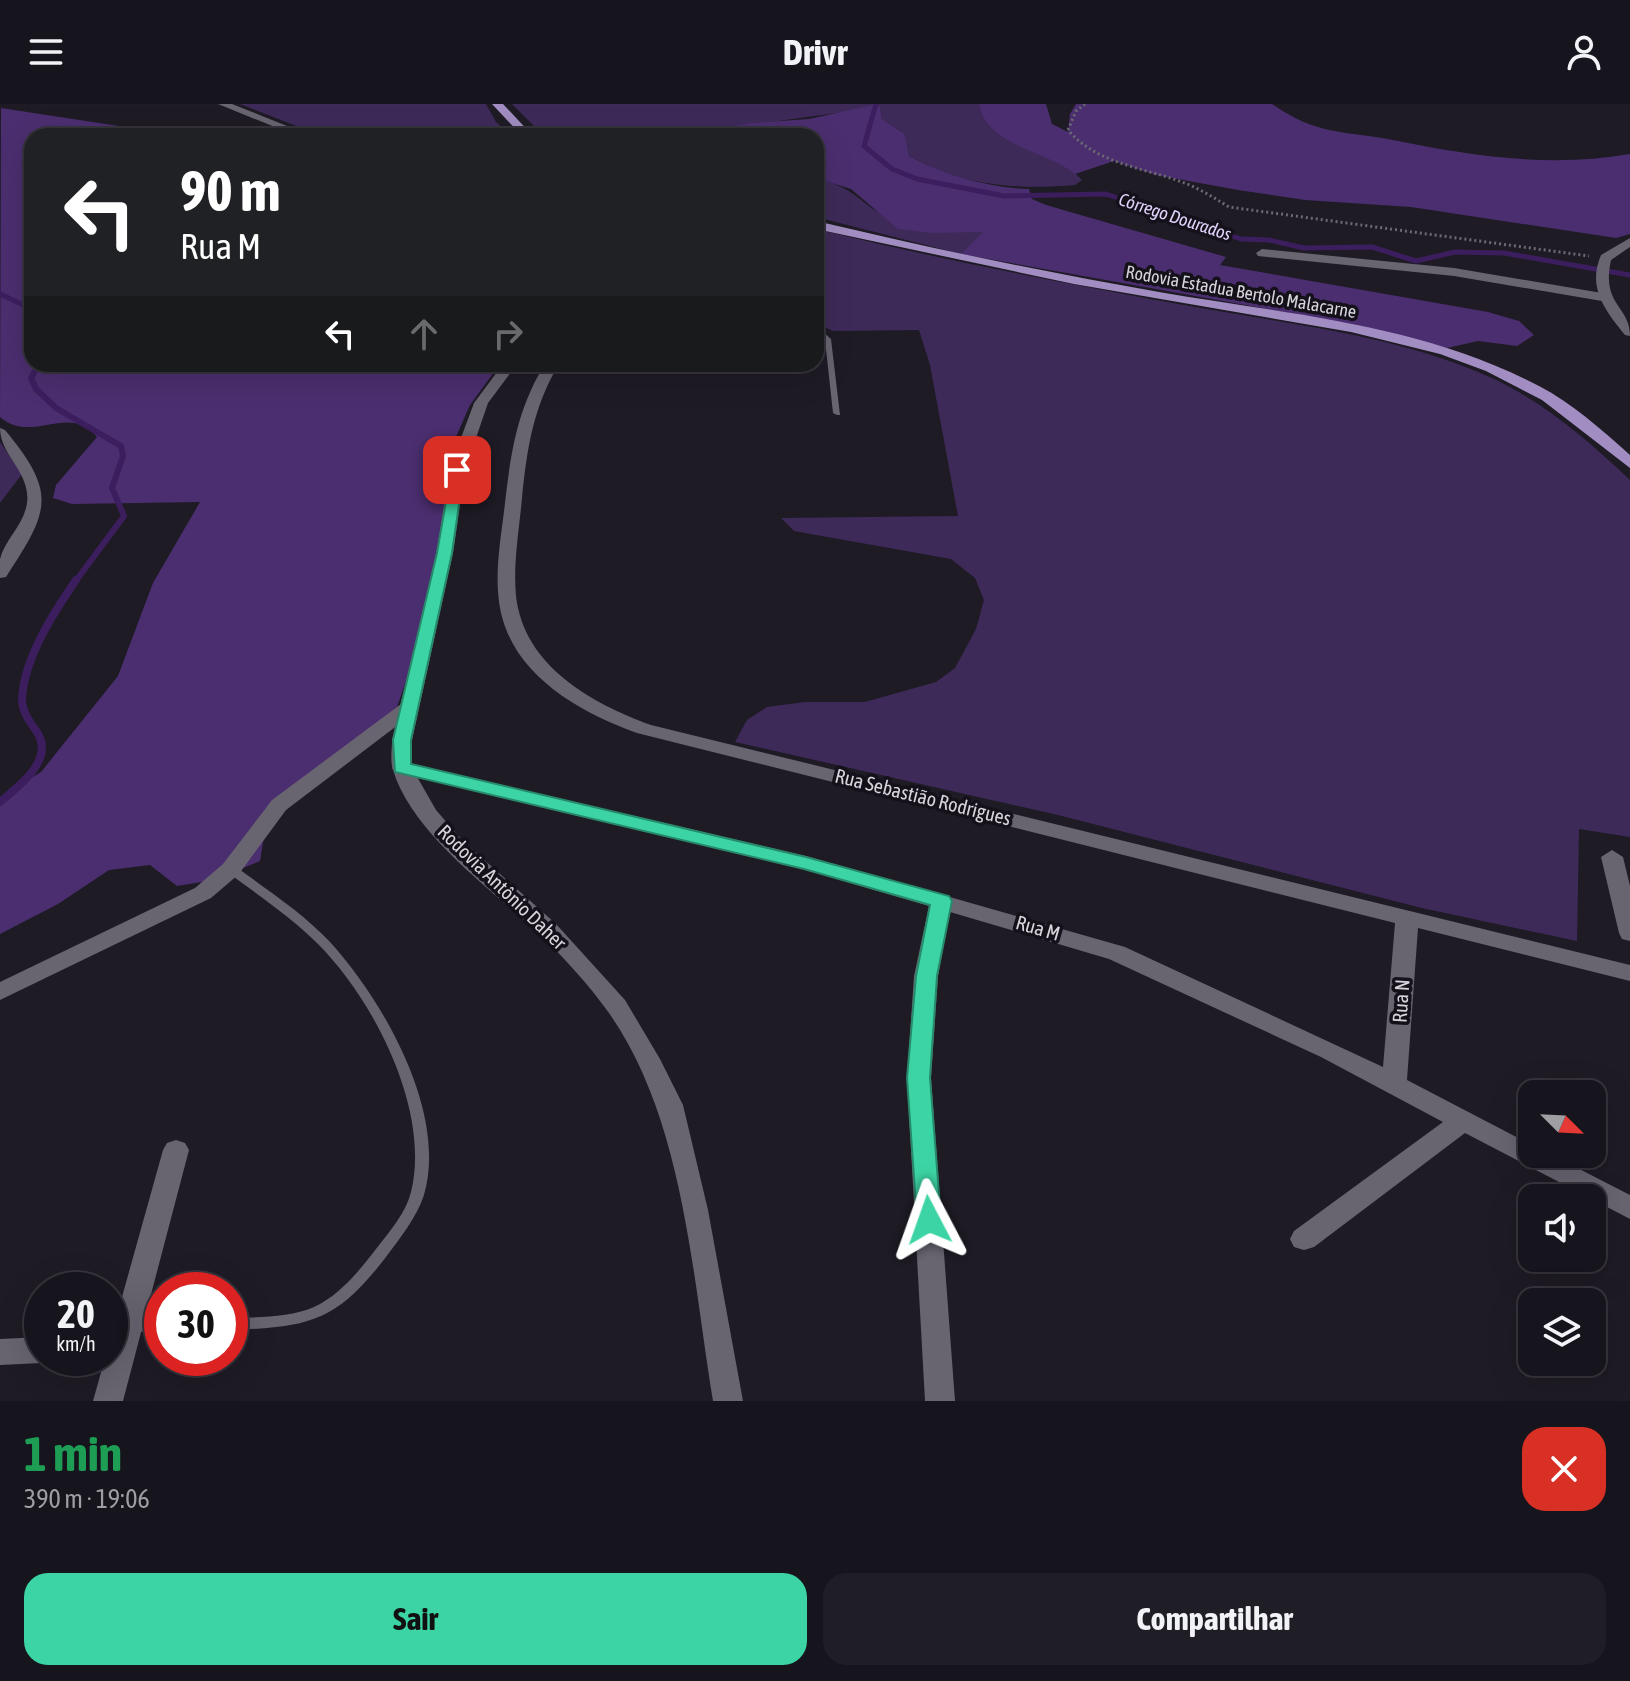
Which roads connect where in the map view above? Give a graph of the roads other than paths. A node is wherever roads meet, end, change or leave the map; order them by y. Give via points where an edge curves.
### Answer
1 (223, 104) edge
2 (497, 104) edge
3 (286, 128) edge
4 (520, 128) edge
5 (824, 227) edge
6 (1630, 242) edge
7 (1262, 253) dead end
8 (1602, 297) junction
9 (1630, 332) edge
10 (824, 335) edge
11 (504, 372) edge
12 (548, 372) edge
13 (837, 413) dead end
14 (0, 433) edge
15 (1630, 463) edge
16 (0, 573) edge
17 (408, 708) junction
18 (402, 768) junction
19 (1612, 857) dead end
20 (231, 869) junction
21 (941, 901) junction
22 (1407, 918) junction
23 (1630, 933) edge
24 (1630, 973) edge
25 (0, 992) edge
26 (1394, 1084) junction
27 (1464, 1120) junction
28 (176, 1150) dead end
29 (1630, 1208) edge
30 (1304, 1239) dead end
31 (128, 1315) edge
32 (248, 1323) edge
33 (24, 1351) edge
34 (0, 1352) edge
35 (113, 1376) edge
36 (108, 1401) edge
37 (728, 1401) edge
38 (940, 1401) edge

1 - 3 street
2 - 4 main road
5 - 15 main road, Rodovia Estadua Bertolo Malacarne via 1442,351 1533,389 1574,415
6 - 8 street via 1604,265
7 - 8 street via 1454,272
8 - 9 street
10 - 13 lane
11 - 17 street via 481,403 461,455 445,553
12 - 22 street, Rua Sebastião Rodrigues via 519,433 508,551 510,616 533,657 583,701 644,729
14 - 16 street via 31,472 38,492
17 - 18 street
17 - 20 street via 279,805
18 - 21 street, Rua M via 806,863
18 - 37 street, Rodovia Antônio Daher via 413,792 454,845 548,929 617,1006 648,1059 670,1105
19 - 23 street
20 - 25 street via 190,901
20 - 32 lane via 301,921 348,971 376,1011 401,1057 424,1150 418,1194 395,1234 350,1291 304,1318
21 - 26 street, Rua M via 1117,953
21 - 38 street via 926,976 919,1078
22 - 24 street, Rua Sebastião Rodrigues
22 - 26 street, Rua N
26 - 27 street, Rua M
27 - 29 street, Rua M
27 - 30 street
28 - 31 street
33 - 34 street
35 - 36 street

